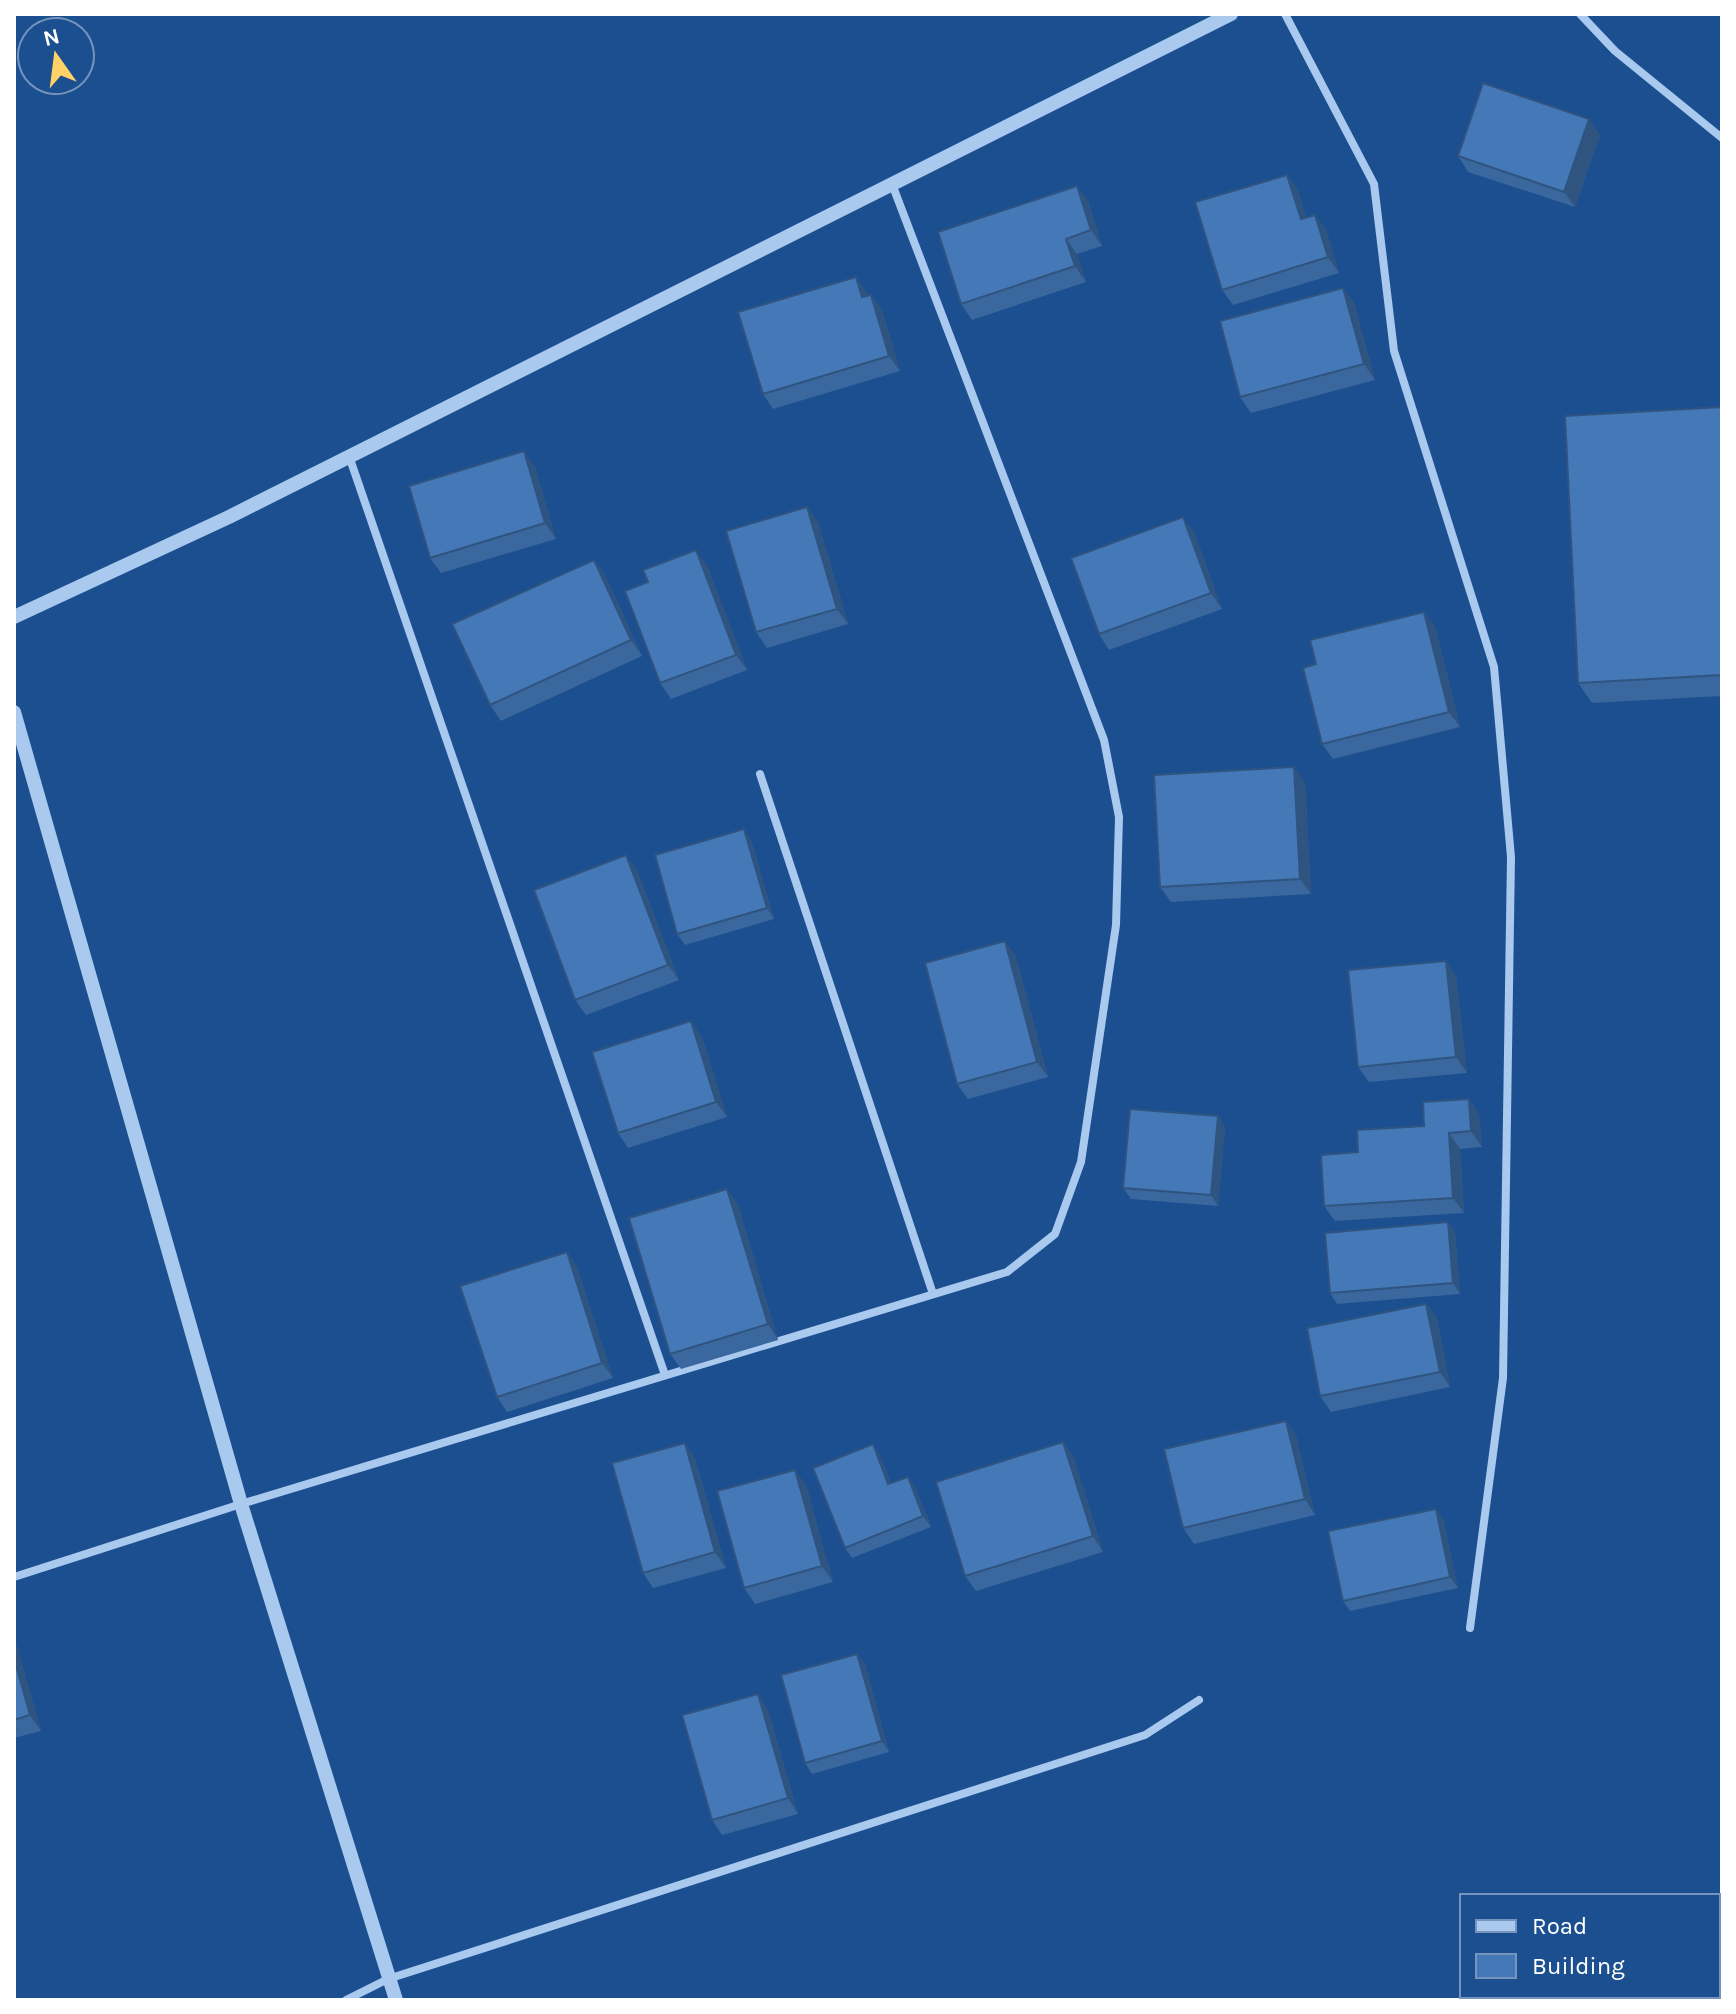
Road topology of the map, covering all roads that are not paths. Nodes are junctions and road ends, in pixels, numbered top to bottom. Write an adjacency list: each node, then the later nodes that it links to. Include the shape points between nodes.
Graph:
1 (1231, 14): 5 (street)
2 (1285, 14): 14 (street, via 1374,184 1394,351 1494,667 1511,857 1503,1378)
3 (1580, 14): 4 (street, via 1615,51)
4 (1722, 138)
5 (891, 183): 6 (street); 10 (street, via 1104,740 1119,817 1116,925 1081,1162 1055,1234 1007,1272)
6 (349, 456): 7 (street); 11 (street)
7 (14, 617)
8 (14, 712): 12 (street)
9 (760, 774): 10 (street)
10 (933, 1294): 11 (street)
11 (665, 1375): 12 (street)
12 (241, 1504): 13 (street); 16 (street)
13 (14, 1577)
14 (1470, 1628)
15 (1199, 1700): 16 (street, via 1145,1735)
16 (388, 1979): 17 (street); 18 (street)
17 (346, 2000)
18 (396, 2000)

